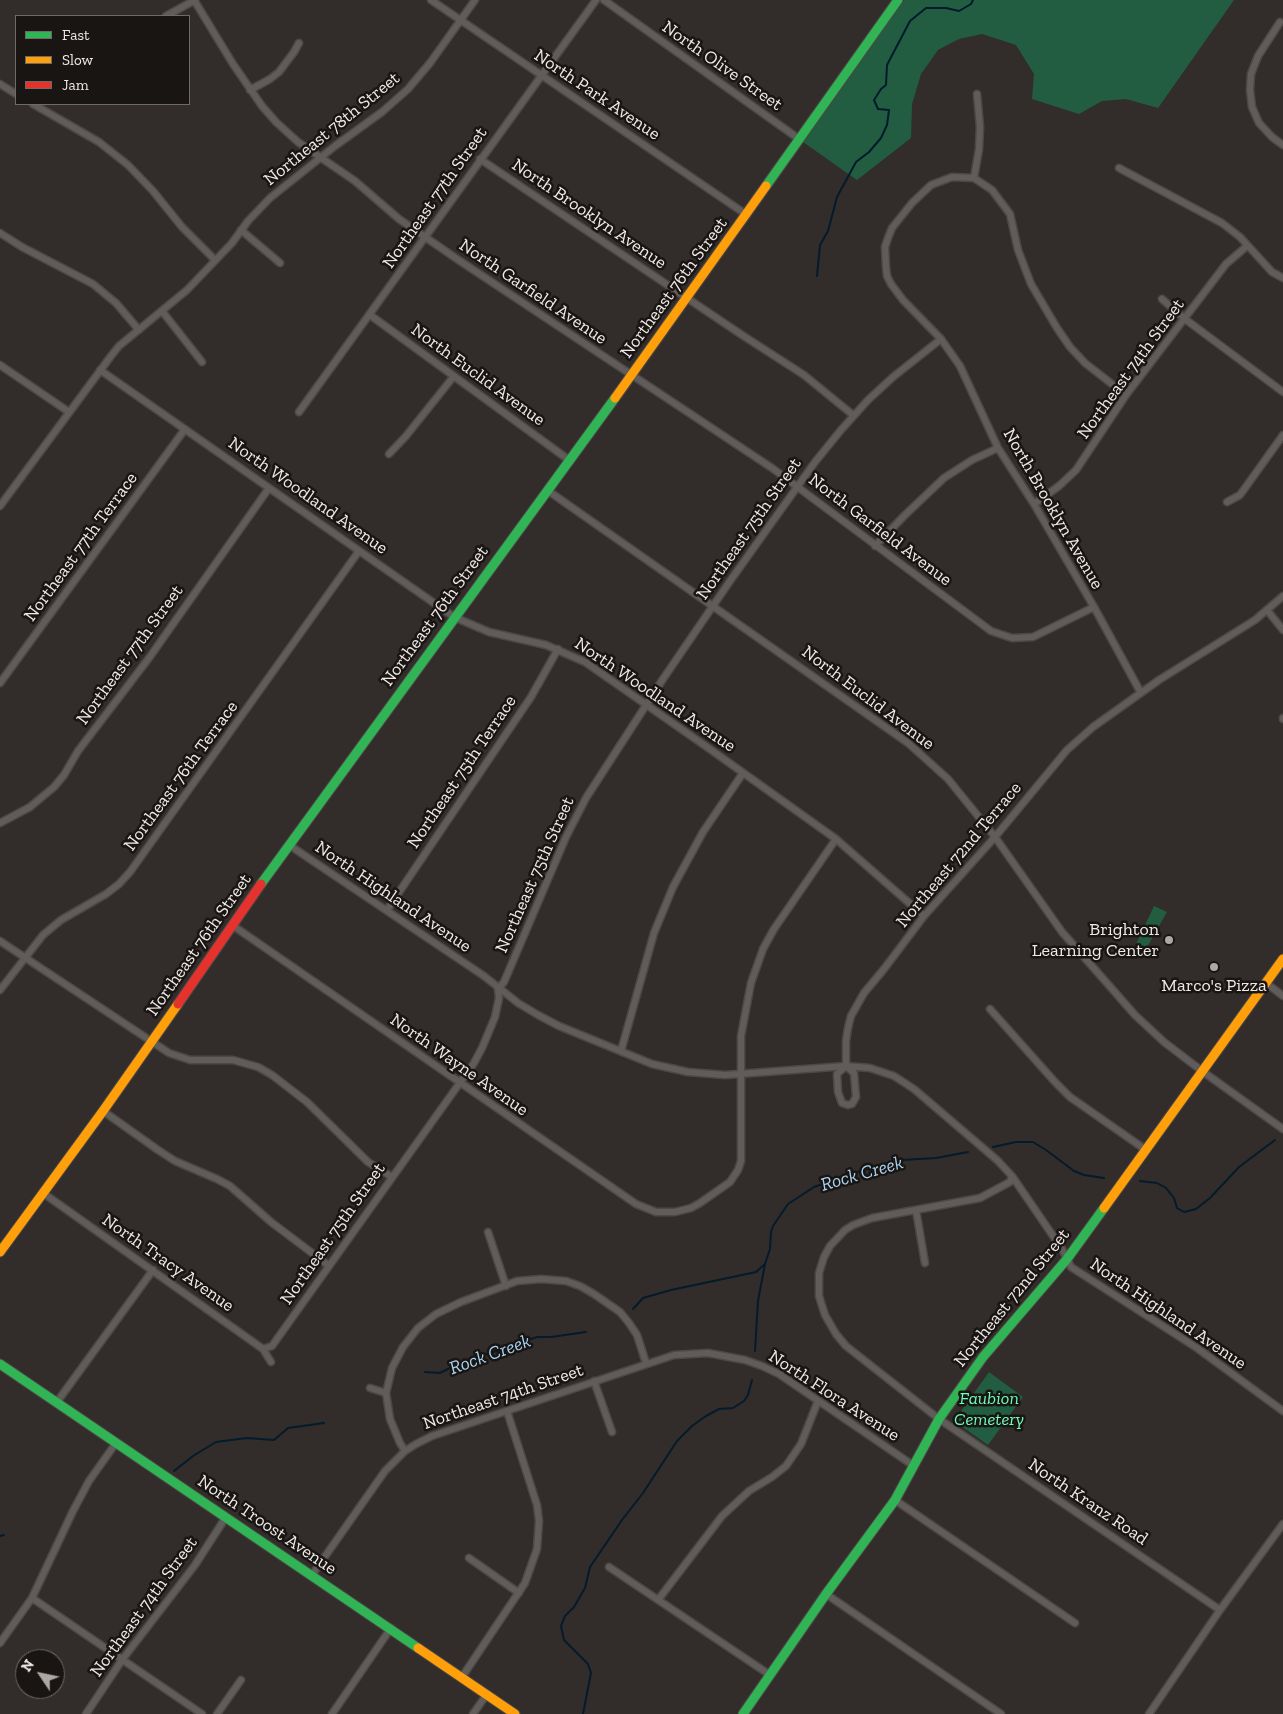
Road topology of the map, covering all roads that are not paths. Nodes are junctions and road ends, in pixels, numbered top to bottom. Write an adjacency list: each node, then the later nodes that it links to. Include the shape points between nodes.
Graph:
1 (195, 0): 7 (street); 13 (street, North Garfield Avenue)
2 (431, 0): 8 (street, North Park Avenue)
3 (474, 0): 8 (street, Northeast 78th Street)
4 (596, 0): 11 (street, Northeast 77th Street)
5 (604, 0): 17 (street, North Olive Street)
6 (898, 0): 17 (street, Northeast 76th Street)
7 (168, 15)
8 (460, 20): 11 (street, North Park Avenue); 19 (street, Northeast 78th Street, via 408,89)
9 (1280, 22): 18 (street, via 1258,56 1251,74 1250,90 1252,107 1259,123)
10 (299, 43): 13 (street, via 279,72)
11 (542, 76): 20 (street, Northeast 77th Street); 23 (street, North Park Avenue)
12 (0, 84): 14 (street)
13 (250, 90): 19 (street, North Garfield Avenue, via 281,128)
14 (15, 93)
15 (977, 94): 22 (street, via 980,128)
16 (36, 105): 28 (street, via 99,142 128,165)
17 (799, 139): 23 (street, Northeast 76th Street)
18 (1283, 145)
19 (320, 158): 24 (street, Northeast 78th Street, via 270,198); 26 (street, North Garfield Avenue, via 369,191)
20 (480, 159): 26 (street, Northeast 77th Street); 31 (street, North Brooklyn Avenue)
21 (1119, 168): 27 (street, via 1222,223)
22 (974, 178): 37 (street, North Brooklyn Avenue, via 944,179 931,185 912,203 888,238 885,255 887,276 896,292); 44 (street, via 992,190 1010,214 1018,250 1031,284 1070,347)
23 (746, 214): 31 (street, Northeast 76th Street)
24 (241, 230): 28 (street, Northeast 78th Street); 29 (street)
25 (0, 233): 36 (street, via 98,288)
26 (426, 238): 34 (street, Northeast 77th Street); 41 (street, North Garfield Avenue)
27 (1247, 246): 30 (street, via 1272,272); 35 (street, Northeast 74th Street, via 1226,264)
28 (215, 260): 33 (street, Northeast 78th Street)
29 (280, 263)
30 (1283, 278)
31 (686, 298): 41 (street, Northeast 76th Street); 47 (street, North Brooklyn Avenue, via 804,375)
32 (1162, 298): 35 (street)
33 (162, 311): 36 (street, Northeast 78th Street); 38 (street)
34 (370, 315): 42 (street, North Euclid Avenue); 46 (street, Northeast 77th Street)
35 (1185, 319): 43 (street); 44 (street, Northeast 74th Street)
36 (139, 330): 40 (street, Northeast 78th Street, via 119,346)
37 (941, 339): 47 (street, Northeast 75th Street, via 892,378); 50 (street, North Brooklyn Avenue, via 960,366)
38 (202, 362)
39 (0, 365): 45 (street)
40 (100, 370): 45 (street, Northeast 78th Street); 48 (street, North Woodland Avenue)
41 (632, 375): 52 (street, Northeast 76th Street); 53 (street, North Garfield Avenue)
42 (454, 376): 51 (street); 52 (street, North Euclid Avenue)
43 (1283, 392)
44 (1126, 395): 57 (street, Northeast 74th Street, via 1076,470)
45 (69, 412): 58 (street, Northeast 78th Street)
46 (299, 412)
47 (853, 415): 53 (street, Northeast 75th Street)
48 (185, 429): 54 (street, North Woodland Avenue); 68 (street, Northeast 77th Terrace)
49 (1283, 435): 56 (street, via 1240,495)
50 (998, 448): 57 (street, North Brooklyn Avenue); 59 (street, via 944,478)
51 (389, 454)
52 (569, 460): 55 (street, Northeast 76th Street)
53 (797, 487): 59 (street, North Garfield Avenue); 62 (street, Northeast 75th Street)
54 (269, 488): 60 (street, North Woodland Avenue); 72 (street, Northeast 77th Street, via 149,658 78,751 64,775 30,807)
55 (547, 490): 62 (street, North Euclid Avenue); 65 (street, Northeast 76th Street)
56 (1227, 502)
57 (1034, 504): 63 (street, North Brooklyn Avenue)
58 (0, 506)
59 (875, 546): 63 (street, North Garfield Avenue, via 991,631 1001,635 1033,637)
60 (359, 551): 65 (street, North Woodland Avenue); 80 (street, Northeast 76th Terrace, via 130,872 106,894 52,927)
61 (1283, 596): 64 (street, Northeast 72nd Terrace)
62 (713, 605): 70 (street, Northeast 75th Street); 73 (street, North Euclid Avenue, via 908,743 948,779)
63 (1094, 607): 69 (street, North Brooklyn Avenue)
64 (1267, 610): 66 (street); 69 (street, Northeast 72nd Terrace)
65 (454, 617): 67 (street, North Woodland Avenue, via 489,632); 75 (street, Northeast 76th Street)
66 (1283, 630)
67 (558, 649): 70 (street, North Woodland Avenue, via 585,662); 76 (street, Northeast 75th Terrace, via 531,697)
68 (0, 683)
69 (1141, 693): 73 (street, Northeast 72nd Terrace, via 1066,750)
70 (646, 705): 71 (street, North Woodland Avenue); 83 (street, Northeast 75th Street, via 578,814 504,982)
71 (743, 773): 74 (street, North Woodland Avenue); 88 (street, via 703,832 669,895 654,933)
72 (0, 822)
73 (995, 837): 77 (street, Northeast 72nd Terrace); 90 (street, North Euclid Avenue, via 1062,932 1102,978 1135,1015)
74 (836, 839): 77 (street, North Woodland Avenue); 91 (street, via 786,910 756,966 743,1019)
75 (289, 845): 76 (street, North Highland Avenue); 78 (street, Northeast 76th Street)
76 (387, 910): 83 (street, North Highland Avenue)
77 (924, 916): 89 (street, Northeast 72nd Terrace, via 857,1004 848,1028)
78 (232, 925): 87 (street, Northeast 76th Street); 92 (street, North Wayne Avenue)
79 (0, 941): 80 (street)
80 (24, 958): 84 (street, Northeast 76th Terrace); 87 (street)
81 (1283, 959): 82 (street, Northeast 72nd Street)
82 (1266, 983): 85 (street); 90 (street, Northeast 72nd Street)
83 (498, 988): 88 (street, North Highland Avenue, via 538,1015); 92 (street, Northeast 75th Street, via 500,998 495,1017)
84 (0, 990)
85 (1283, 996)
86 (990, 1009): 95 (street, via 1070,1097)
87 (151, 1042): 93 (street, Northeast 76th Street); 97 (street, via 169,1054 190,1060 233,1060 258,1067 307,1102 359,1154)
88 (621, 1051): 91 (street, North Highland Avenue, via 652,1064 679,1070)
89 (846, 1066): 89 (street, via 837,1074 838,1092 842,1103 848,1105 856,1097 854,1073); 91 (street, North Highland Avenue); 96 (street, North Highland Avenue, via 880,1070 906,1083)
90 (1202, 1071): 94 (street); 95 (street, Northeast 72nd Street)
91 (742, 1075): 92 (street, North Wayne Avenue, via 741,1161 738,1170 726,1185 700,1203 675,1212 656,1212 636,1204)
92 (461, 1084): 97 (street, Northeast 75th Street)
93 (103, 1111): 98 (street, Northeast 76th Street); 104 (street, via 175,1161 230,1186)
94 (1283, 1129)
95 (1146, 1150): 102 (street, Northeast 72nd Street)
96 (1012, 1176): 99 (street, North Kranz Road, via 1010,1182 980,1198); 102 (street, North Highland Avenue)
97 (392, 1177): 104 (street, Northeast 75th Street)
98 (43, 1193): 101 (street, Northeast 76th Street); 105 (street, North Tracy Avenue)
99 (916, 1210): 103 (street); 118 (street, North Kranz Road, via 862,1221 845,1230 830,1246 822,1262 819,1296 830,1325 846,1346)
100 (488, 1232): 106 (street)
101 (0, 1252)
102 (1067, 1259): 117 (street, North Highland Avenue, via 1071,1267 1092,1282 1197,1348); 118 (street, Northeast 72nd Street, via 983,1356)
103 (925, 1264)
104 (328, 1265): 107 (street, Northeast 75th Street, via 272,1346)
105 (153, 1270): 107 (street, North Tracy Avenue); 115 (street)
106 (506, 1286): 109 (street, via 541,1279 580,1286 608,1303 629,1323 637,1335); 113 (street, via 445,1309 422,1324 397,1358)
107 (263, 1349): 108 (street, North Tracy Avenue)
108 (271, 1362)
109 (646, 1363): 111 (street, Northeast 74th Street); 114 (street, North Flora Avenue, via 685,1353 736,1358 770,1370)
110 (0, 1364): 115 (street, North Troost Avenue)
111 (594, 1381): 116 (street, Northeast 74th Street); 119 (street)
112 (370, 1388): 113 (street)
113 (386, 1393): 121 (street, via 390,1419)
114 (818, 1401): 122 (street, North Flora Avenue); 132 (street, via 801,1444 786,1466 749,1491 722,1516)
115 (57, 1402): 120 (street, North Troost Avenue)
116 (507, 1411): 121 (street, Northeast 74th Street, via 432,1436); 129 (street, via 539,1520 534,1561)
117 (1283, 1411)
118 (939, 1419): 122 (street, Northeast 72nd Street); 133 (street, North Kranz Road)
119 (612, 1432)
120 (116, 1442): 124 (street, North Troost Avenue); 131 (street, via 85,1489)
121 (405, 1452): 128 (street, Northeast 74th Street, via 385,1471)
122 (914, 1466): 123 (street, Northeast 72nd Street)
123 (895, 1500): 130 (street, Northeast 72nd Street); 134 (street)
124 (226, 1517): 128 (street, North Troost Avenue); 137 (street, Northeast 74th Street, via 195,1565)
125 (1283, 1524): 133 (street)
126 (468, 1558): 129 (street)
127 (609, 1567): 132 (street)
128 (312, 1575): 135 (street, North Troost Avenue)
129 (520, 1592): 139 (street)
130 (826, 1594): 138 (street, Northeast 72nd Street); 149 (street)
131 (32, 1598): 136 (street); 137 (street)
132 (658, 1600): 138 (street)
133 (1220, 1610): 150 (street)
134 (1075, 1623)
135 (391, 1628): 139 (street, North Troost Avenue); 145 (street)
136 (0, 1643)
137 (122, 1660): 142 (street, Northeast 74th Street); 143 (street)
138 (770, 1675): 148 (street, Northeast 72nd Street)
139 (462, 1677): 141 (street, North Troost Avenue)
140 (241, 1680): 144 (street)
141 (487, 1694): 146 (street); 147 (street, North Troost Avenue)
142 (86, 1714)
143 (202, 1714)
144 (218, 1714)
145 (332, 1714)
146 (473, 1714)
147 (515, 1714)
148 (743, 1714)
149 (1001, 1714)
150 (1149, 1714)

